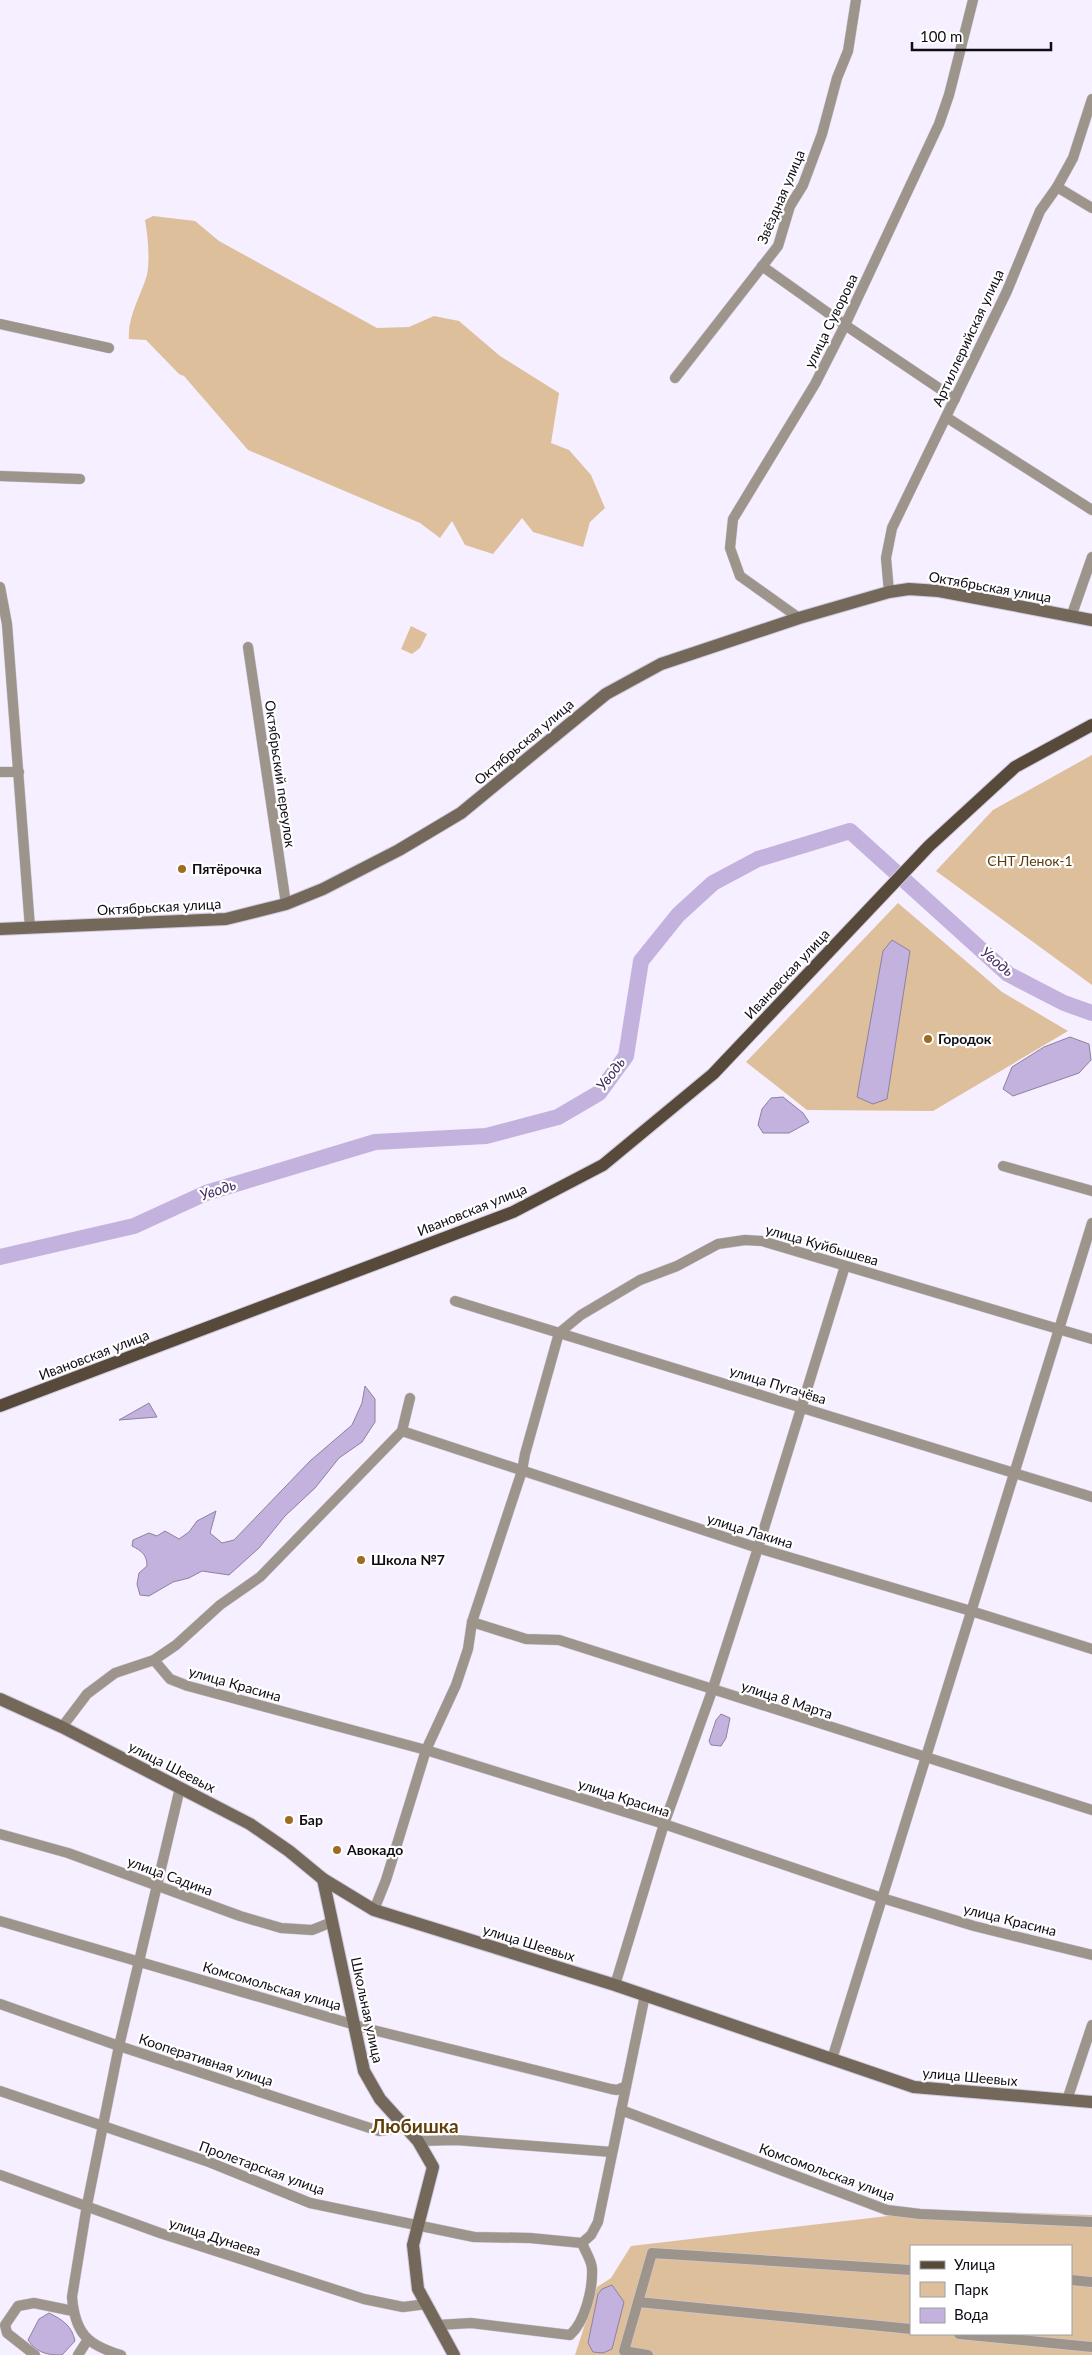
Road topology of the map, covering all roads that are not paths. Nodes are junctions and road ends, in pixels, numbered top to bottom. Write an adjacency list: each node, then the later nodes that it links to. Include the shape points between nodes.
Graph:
1 (856, 0): 6 (street, Звёздная улица, via 848,51 822,134 803,185 790,206 778,246)
2 (973, 0): 8 (street, улица Суворова, via 939,124)
3 (1092, 100): 4 (street, Артиллерийская улица, via 1073,158)
4 (1057, 187): 5 (street); 11 (street, Артиллерийская улица, via 1040,211 1007,291)
5 (1092, 208)
6 (762, 266): 8 (street); 10 (street, Звёздная улица)
7 (0, 324): 9 (street)
8 (845, 325): 11 (street); 20 (street, улица Суворова, via 815,384 733,519 730,548 740,576)
9 (109, 348)
10 (675, 378)
11 (955, 399): 12 (street, Артиллерийская улица)
12 (946, 416): 15 (street); 18 (street, Артиллерийская улица, via 892,528 886,558)
13 (0, 476): 14 (street)
14 (80, 479)
15 (1092, 510)
16 (1092, 557): 19 (street)
17 (0, 587): 22 (street)
18 (889, 592): 19 (street, Октябрьская улица, via 909,589 939,591); 20 (street, Октябрьская улица)
19 (1071, 617): 21 (street, Октябрьская улица)
20 (799, 618): 27 (street, Октябрьская улица, via 661,664 606,694 461,813 399,850)
21 (1092, 620)
22 (4, 624): 26 (street)
23 (248, 647): 27 (street, Октябрьский переулок)
24 (1092, 725): 39 (main road, Ивановская улица, via 1015,768 929,846 713,1074 603,1165 514,1212)
25 (0, 772): 26 (street)
26 (19, 772): 28 (street)
27 (286, 904): 28 (street, Октябрьская улица, via 226,919)
28 (30, 928): 29 (street, Октябрьская улица)
29 (0, 929)
30 (1003, 1166): 31 (street)
31 (1092, 1191)
32 (1092, 1223): 35 (street)
33 (845, 1266): 35 (street, улица Куйбышева); 36 (street, улица Куйбышева, via 762,1241 718,1244 677,1266 640,1280 581,1315); 40 (street)
34 (455, 1301): 36 (street, улица Пугачёва)
35 (1059, 1329): 37 (street, улица Куйбышева); 43 (street)
36 (560, 1332): 40 (street, улица Пугачёва); 42 (street)
37 (1092, 1339)
38 (410, 1398): 41 (street)
39 (0, 1406)
40 (801, 1406): 43 (street, улица Пугачёва); 45 (street)
41 (402, 1431): 42 (street, улица Лакина); 49 (street, via 260,1577 220,1605 176,1646)
42 (522, 1472): 45 (street, улица Лакина); 47 (street)
43 (1014, 1473): 44 (street, улица Пугачёва); 46 (street)
44 (1092, 1497)
45 (758, 1548): 46 (street, улица Лакина); 50 (street)
46 (971, 1611): 48 (street, улица Лакина); 54 (street)
47 (472, 1622): 50 (street, улица 8 Марта, via 526,1639 559,1640); 53 (street, via 468,1649 456,1684)
48 (1092, 1649)
49 (154, 1660): 52 (street, via 115,1673 87,1694); 53 (street, улица Красина, via 170,1679 188,1686)
50 (712, 1691): 54 (street, улица 8 Марта); 57 (street)
51 (0, 1699): 52 (street, улица Шеевых)
52 (62, 1727): 55 (street, улица Шеевых)
53 (426, 1750): 57 (street, улица Красина); 62 (street)
54 (925, 1758): 56 (street, улица 8 Марта); 61 (street)
55 (180, 1788): 59 (street, улица Шеевых, via 269,1836); 60 (street)
56 (1092, 1810)
57 (664, 1824): 61 (street, улица Красина); 67 (street)
58 (0, 1834): 60 (street, улица Садина, via 68,1853)
59 (323, 1879): 62 (street, улица Шеевых); 64 (street, Школьная улица)
60 (157, 1886): 64 (street, улица Садина, via 281,1928 312,1930); 66 (street)
61 (882, 1898): 65 (street, улица Красина, via 974,1926); 73 (street)
62 (374, 1910): 67 (street, улица Шеевых)
63 (0, 1921): 66 (street, Комсомольская улица)
64 (332, 1922): 70 (street, Школьная улица)
65 (1092, 1955)
66 (138, 1962): 70 (street, Комсомольская улица); 72 (street)
67 (615, 1985): 68 (street, улица Шеевых)
68 (644, 1995): 73 (street, улица Шеевых); 74 (street)
69 (0, 2004): 72 (street, Кооперативная улица)
70 (354, 2023): 74 (street, Комсомольская улица, via 611,2089); 80 (street, Школьная улица, via 364,2071 380,2099)
71 (1092, 2025): 76 (street)
72 (119, 2046): 79 (street); 80 (street, Кооперативная улица, via 379,2131)
73 (832, 2059): 76 (street, улица Шеевых, via 914,2087)
74 (626, 2086): 78 (street)
75 (0, 2091): 79 (street, Пролетарская улица)
76 (1067, 2100): 77 (street, улица Шеевых)
77 (1092, 2102)
78 (621, 2110): 82 (street); 85 (street, Комсомольская улица, via 887,2210)
79 (104, 2127): 84 (street); 86 (street, Пролетарская улица, via 208,2162 310,2203)
80 (405, 2127): 81 (street, Школьная улица)
81 (418, 2141): 82 (street, via 456,2140); 86 (street, Школьная улица, via 433,2167)
82 (612, 2152): 87 (street, via 598,2222)
83 (0, 2174): 84 (street, улица Дунаева)
84 (87, 2205): 92 (street, улица Дунаева, via 160,2234 364,2299 403,2307); 93 (street, via 72,2297)
85 (1092, 2222)
86 (418, 2224): 87 (street, Пролетарская улица, via 474,2237); 92 (street, Школьная улица, via 413,2245 418,2289)
87 (582, 2243): 94 (street, via 592,2267 590,2292 577,2329 570,2335 471,2323)
88 (910, 2270): 91 (street, via 652,2253)
89 (1072, 2280): 90 (street)
90 (1092, 2282)
91 (638, 2302): 95 (street); 104 (street, via 624,2351)
92 (427, 2304): 94 (street, Школьная улица)
93 (73, 2311): 97 (street, via 80,2333); 100 (street, via 34,2303 18,2306 5,2326 7,2333)
94 (438, 2325): 103 (street, Школьная улица)
95 (910, 2329)
96 (969, 2335): 98 (street)
97 (87, 2341): 99 (street); 101 (street)
98 (1092, 2347)
99 (102, 2353): 102 (street)
100 (35, 2355)
101 (78, 2355)
102 (121, 2355)
103 (454, 2355)
104 (648, 2355)

